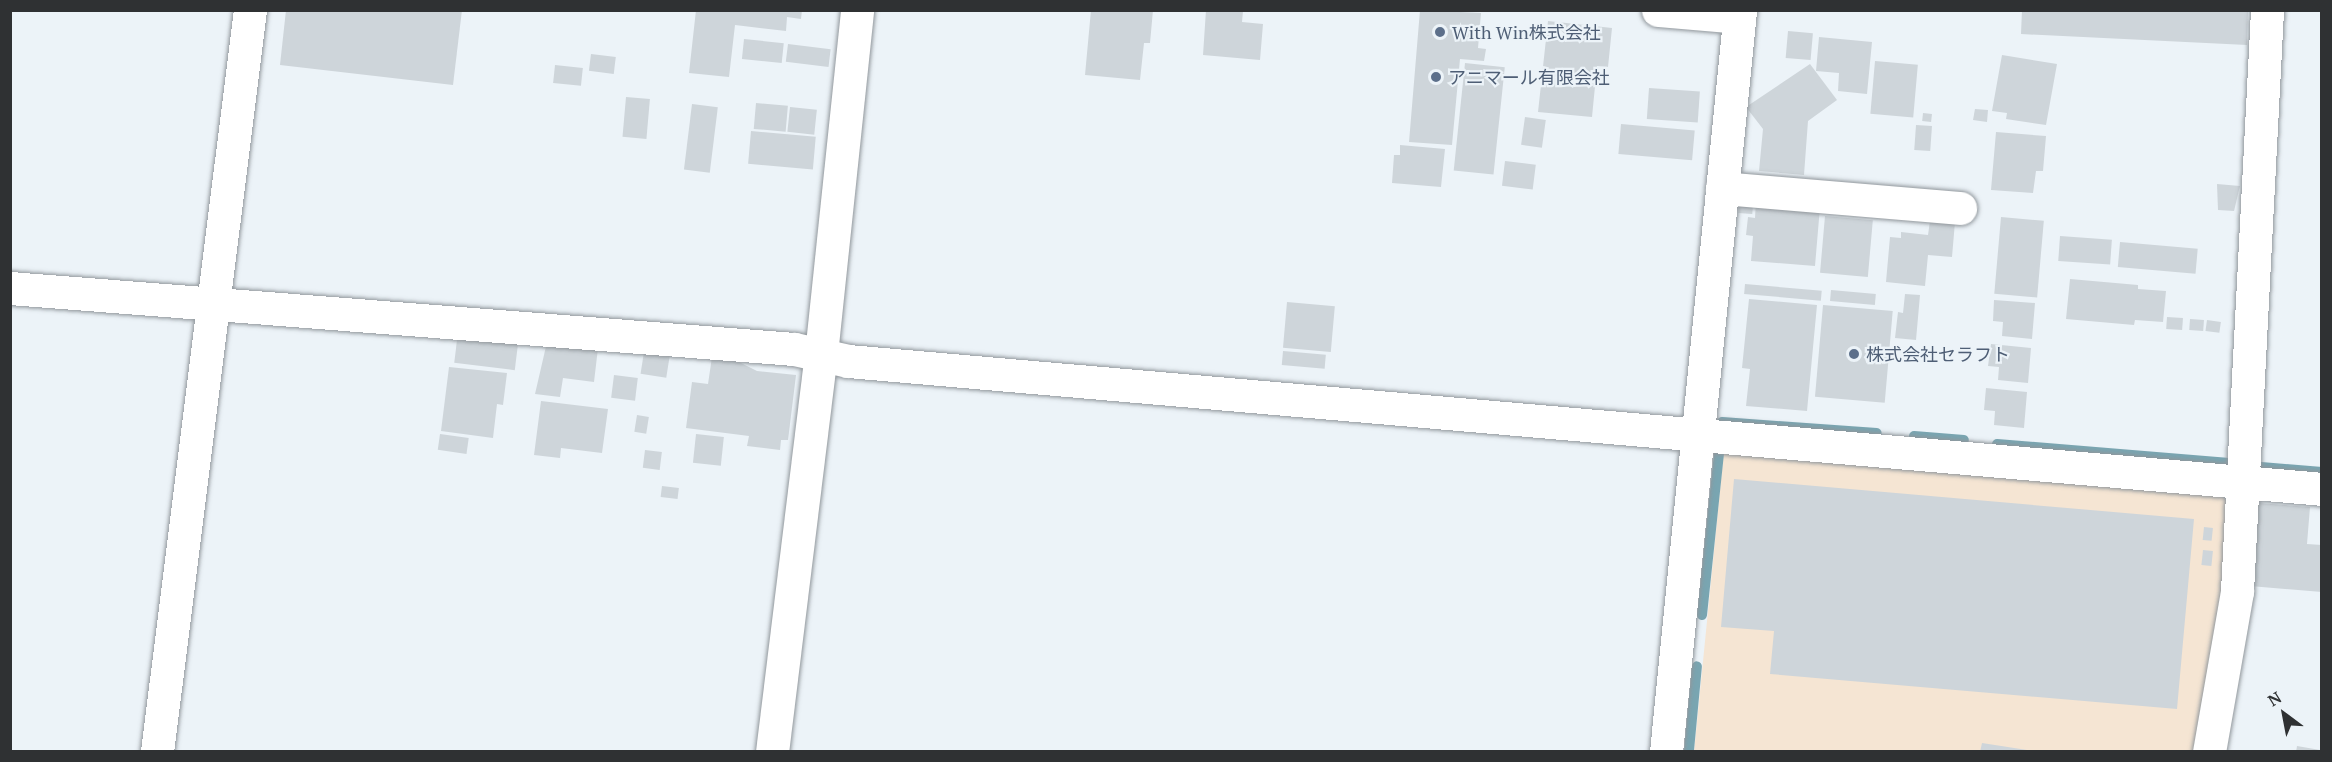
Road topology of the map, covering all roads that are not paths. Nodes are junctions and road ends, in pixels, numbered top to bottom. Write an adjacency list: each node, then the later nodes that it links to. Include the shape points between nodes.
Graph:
1 (250, 10): 9 (street)
2 (857, 10): 10 (street)
3 (1658, 10): 5 (street)
4 (2267, 10): 12 (street)
5 (1740, 14): 6 (street)
6 (1722, 188): 7 (street); 11 (street)
7 (1960, 208)
8 (10, 288): 9 (street)
9 (214, 303): 10 (street); 14 (street)
10 (821, 354): 11 (street, via 848,361); 15 (street)
11 (1698, 435): 12 (street); 16 (street)
12 (2243, 483): 13 (street); 17 (street, via 2237,591)
13 (2322, 489)
14 (158, 752)
15 (772, 752)
16 (1666, 752)
17 (2209, 752)

